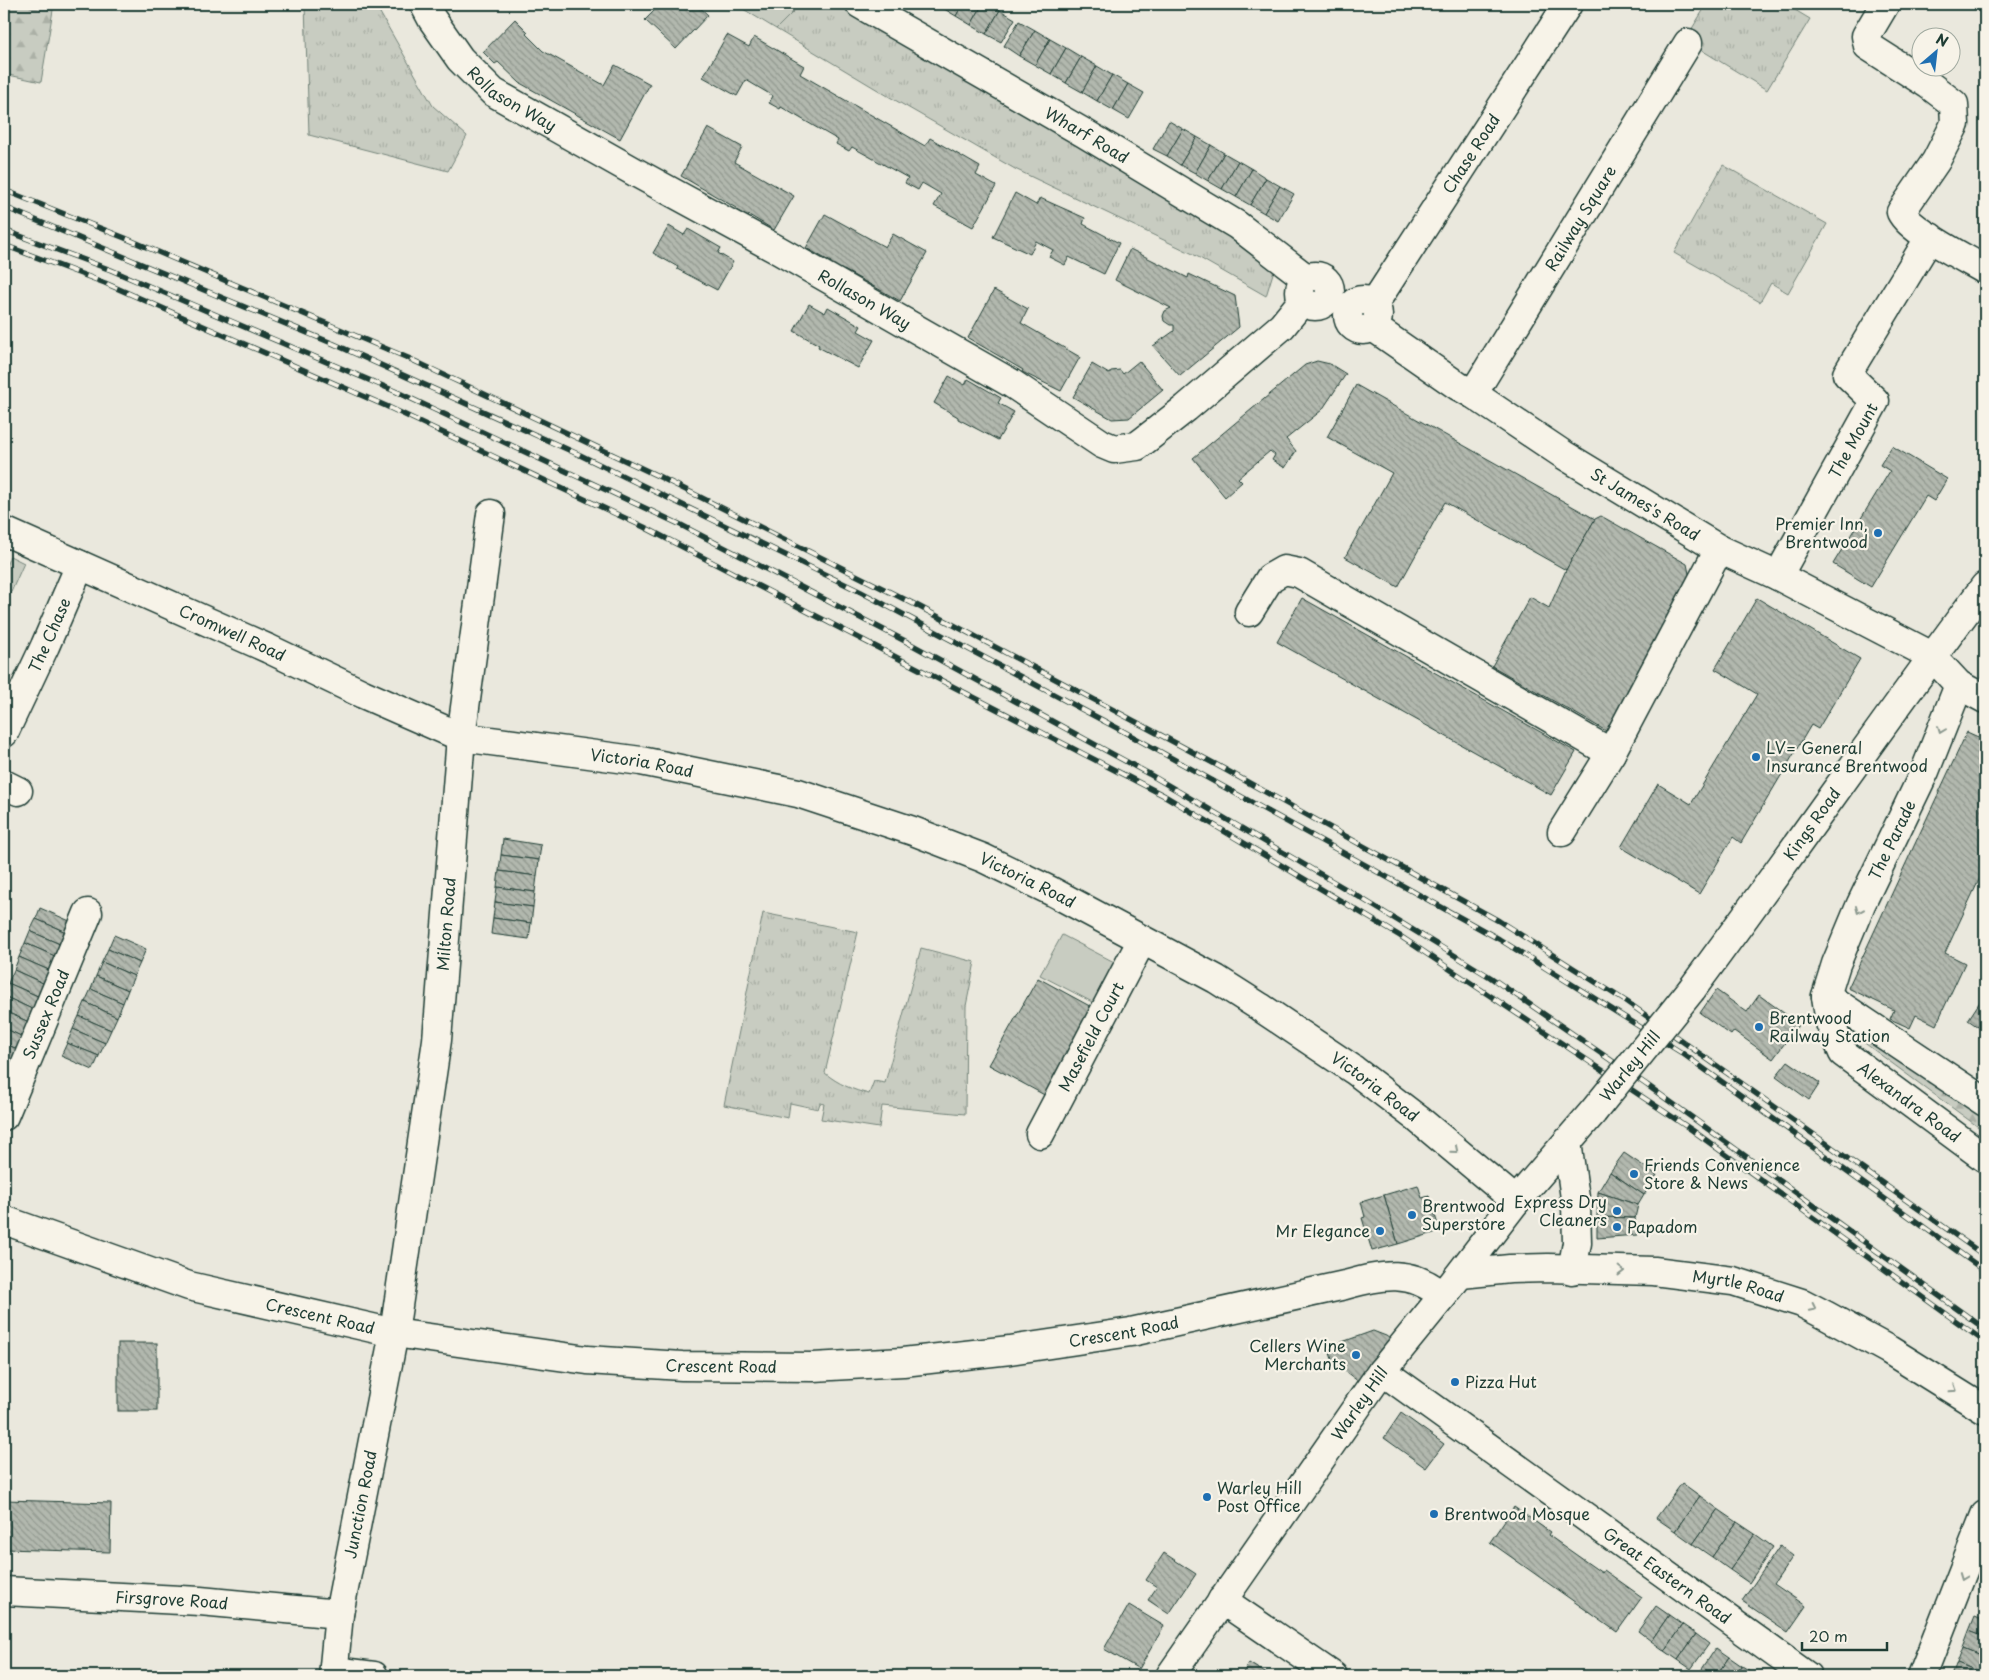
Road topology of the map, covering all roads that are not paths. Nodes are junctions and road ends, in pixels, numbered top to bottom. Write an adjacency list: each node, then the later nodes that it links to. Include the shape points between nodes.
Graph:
1 (424, 4): 8 (street, Rollason Way, via 460,59 493,92 1011,383 1114,450 1137,446 1186,408 1294,312)
2 (860, 4): 8 (street, Wharf Road, via 1237,224)
3 (1568, 4): 8 (street, Chase Road)
4 (1885, 4): 6 (street, via 1866,36 1868,46 1929,84 1954,104 1955,124 1936,160 1901,212 1905,220)
5 (1688, 43): 9 (street, Railway Square)
6 (1930, 237): 7 (street); 14 (street, The Mount, via 1847,374 1875,401)
7 (1985, 270)
8 (1339, 303): 9 (street, St James's Road)
9 (1473, 394): 12 (street, St James's Road, via 1564,455)
10 (491, 514): 21 (street, Milton Road)
11 (4, 531): 13 (street, Cromwell Road)
12 (1719, 549): 14 (street, St James's Road); 22 (street)
13 (80, 565): 20 (street, The Chase); 21 (street, Cromwell Road)
14 (1778, 576): 17 (street, St James's Road)
15 (1985, 586): 17 (street, Kings Road)
16 (1249, 612): 22 (street, via 1270,578 1284,570 1299,573)
17 (1932, 656): 18 (street, St James's Road); 26 (street, Kings Road)
18 (1959, 685): 19 (street, St James's Road); 27 (street, The Parade, one-way to 27, via 1925,771 1861,904)
19 (1985, 700)
20 (4, 733)
21 (461, 737): 25 (street, Victoria Road, via 641,761 798,793 982,858); 38 (street, Milton Road, via 436,1040)
22 (1611, 753): 23 (street)
23 (1562, 832)
24 (88, 913): 29 (street, Sussex Road)
25 (1142, 940): 30 (street, Masefield Court); 33 (street, Victoria Road, one-way to 33, via 1216,979 1354,1070)
26 (1692, 990): 31 (street, Warley Hill, bridge)
27 (1826, 996): 28 (street); 32 (street, Alexandra Road, via 1830,1023 1843,1052)
28 (1985, 1102)
29 (4, 1116)
30 (1040, 1134)
31 (1567, 1142): 33 (street, Warley Hill); 35 (street, via 1576,1205 1577,1243)
32 (1985, 1158)
33 (1516, 1201): 36 (street, Warley Hill)
34 (4, 1220): 38 (street, Crescent Road, via 189,1286)
35 (1572, 1270): 36 (street, Myrtle Road, via 1510,1269); 40 (street, Myrtle Road, one-way to 40, via 1654,1271 1733,1280 1773,1292 1819,1311)
36 (1461, 1274): 37 (street, Warley Hill)
37 (1443, 1296): 38 (street, Crescent Road, via 1431,1286 1403,1276 1376,1277 1131,1332 903,1362 813,1367 682,1366 587,1360); 39 (street, Warley Hill)
38 (394, 1333): 44 (street, Junction Road)
39 (1382, 1371): 43 (street, Warley Hill); 49 (street, Great Eastern Road)
40 (1985, 1410)
41 (1985, 1515): 50 (street, one-way to 50)
42 (4, 1591): 44 (street, Firsgrove Road, via 200,1601)
43 (1222, 1600): 47 (street, Warley Hill); 48 (street)
44 (340, 1614): 45 (street, Junction Road)
45 (333, 1674): 46 (street)
46 (374, 1676)
47 (1170, 1676)
48 (1332, 1676)
49 (1807, 1676)
50 (1922, 1676)

